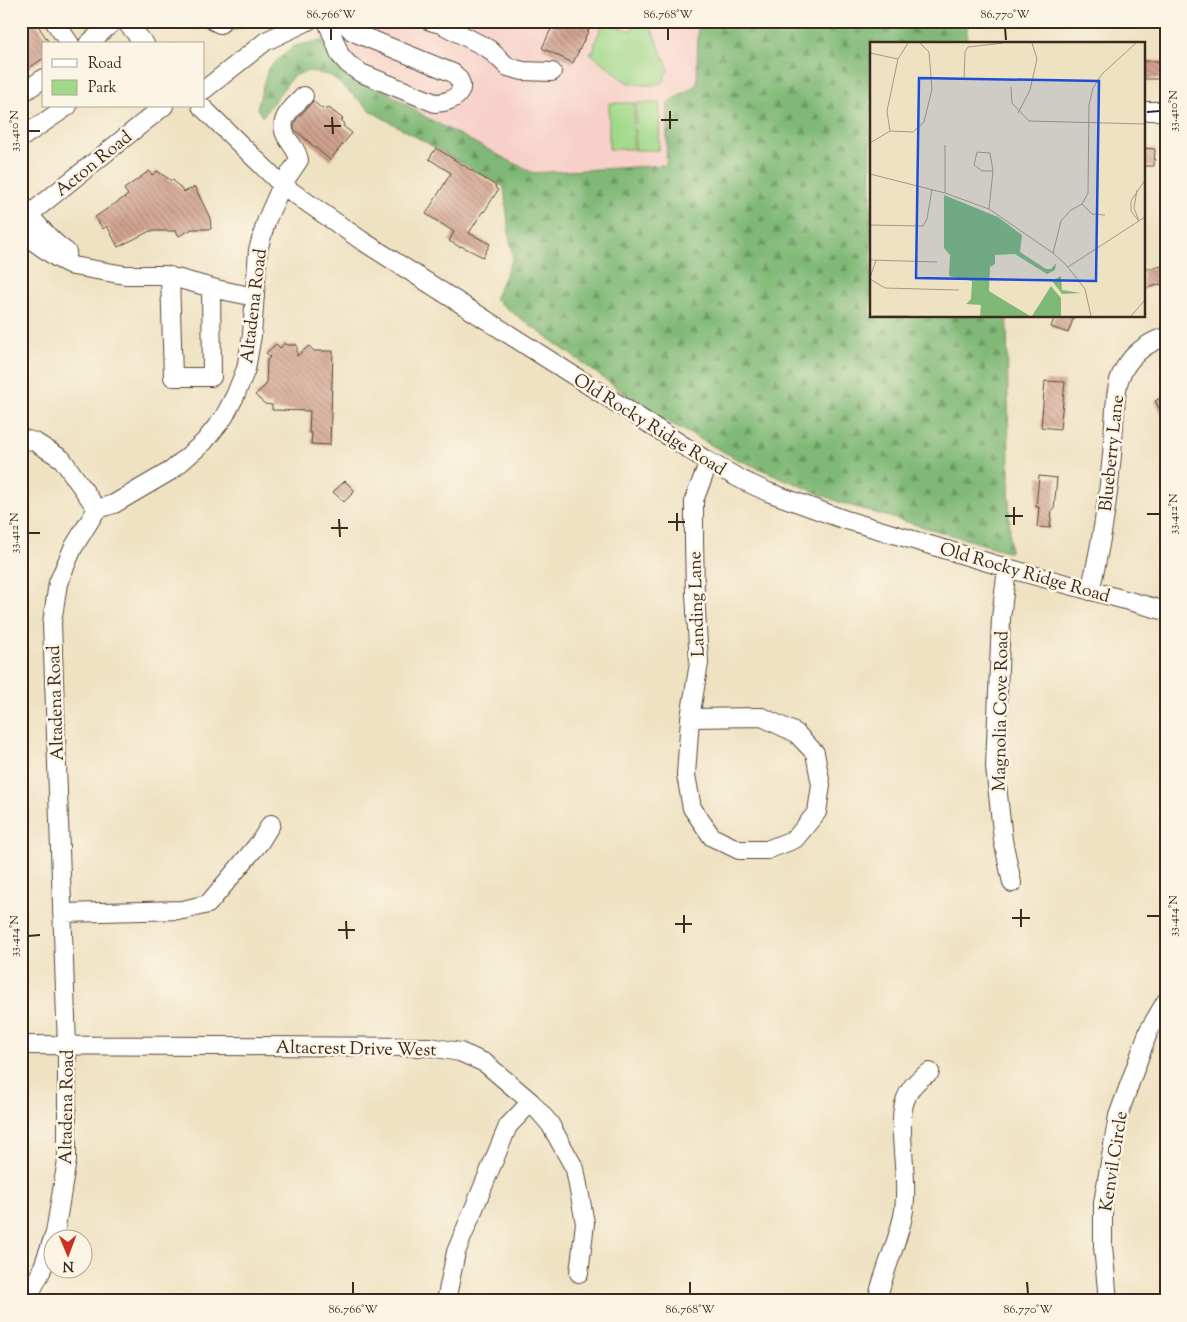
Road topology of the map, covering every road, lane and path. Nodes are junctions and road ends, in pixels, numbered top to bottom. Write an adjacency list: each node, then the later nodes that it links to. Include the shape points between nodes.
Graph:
1 (54, 21): 8 (street)
2 (114, 21): 9 (street)
3 (125, 21): 10 (street)
4 (308, 21): 13 (street, via 266,41)
5 (327, 21): 6 (street, via 340,55 361,72 435,103 457,97 461,82 453,73 358,34)
6 (343, 21)
7 (430, 21): 11 (street, via 489,49 508,67)
8 (69, 42)
9 (90, 42)
10 (143, 42)
11 (552, 72)
12 (42, 79): 14 (street)
13 (205, 89)
14 (21, 94)
15 (304, 96): 22 (street, Altadena Road, via 283,121 286,136 297,150 299,160)
16 (65, 108): 21 (street)
17 (162, 108): 23 (street, Acton Road)
18 (204, 108): 22 (street, Old Rocky Ridge Road)
19 (1144, 111): 20 (street)
20 (1166, 112)
21 (21, 138)
22 (282, 185): 26 (street, Altadena Road, via 258,250); 29 (street, Old Rocky Ridge Road, via 373,248)
23 (24, 220): 24 (street, via 86,269 125,275)
24 (170, 276): 25 (street); 25 (street, via 173,377 212,377)
25 (211, 288): 26 (street)
26 (254, 297): 30 (street, Altadena Road, via 246,369 224,417 204,442 172,470 114,504)
27 (1166, 337): 32 (street, Blueberry Lane, via 1141,349 1120,376 1106,512)
28 (21, 438): 30 (street, via 35,442 62,459)
29 (709, 462): 31 (street, Old Rocky Ridge Road, via 792,502); 34 (street, Landing Lane, via 694,500 699,663)
30 (97, 509): 37 (street, Altadena Road, via 73,548 58,583 52,623)
31 (1007, 568): 32 (street, Old Rocky Ridge Road); 36 (street, Magnolia Cove Road, via 1001,618 995,767 1003,840)
32 (1090, 590): 33 (street, Old Rocky Ridge Road)
33 (1166, 611)
34 (690, 718): 34 (street, Landing Lane, via 762,717 796,733 815,753 821,785 817,812 795,839 768,850 739,850 712,837 692,808 686,775)
35 (271, 824): 37 (street, via 208,904 183,910)
36 (1012, 883)
37 (62, 913): 40 (street, Altadena Road)
38 (1166, 1001): 47 (street, Kenvil Circle, via 1149,1030 1118,1116 1103,1202)
39 (21, 1045): 40 (street, Altacrest Drive West)
40 (67, 1046): 42 (street, Altacrest Drive West, via 430,1047 460,1052 485,1063); 44 (street, Altadena Road, via 67,1160 55,1233)
41 (930, 1072): 46 (street, via 917,1080 904,1103 903,1214)
42 (531, 1102): 43 (street, Altacrest Drive West, via 550,1124 575,1169 585,1223); 45 (street, via 508,1126 456,1252)
43 (578, 1273)
44 (26, 1301)
45 (446, 1301)
46 (877, 1301)
47 (1108, 1301)

